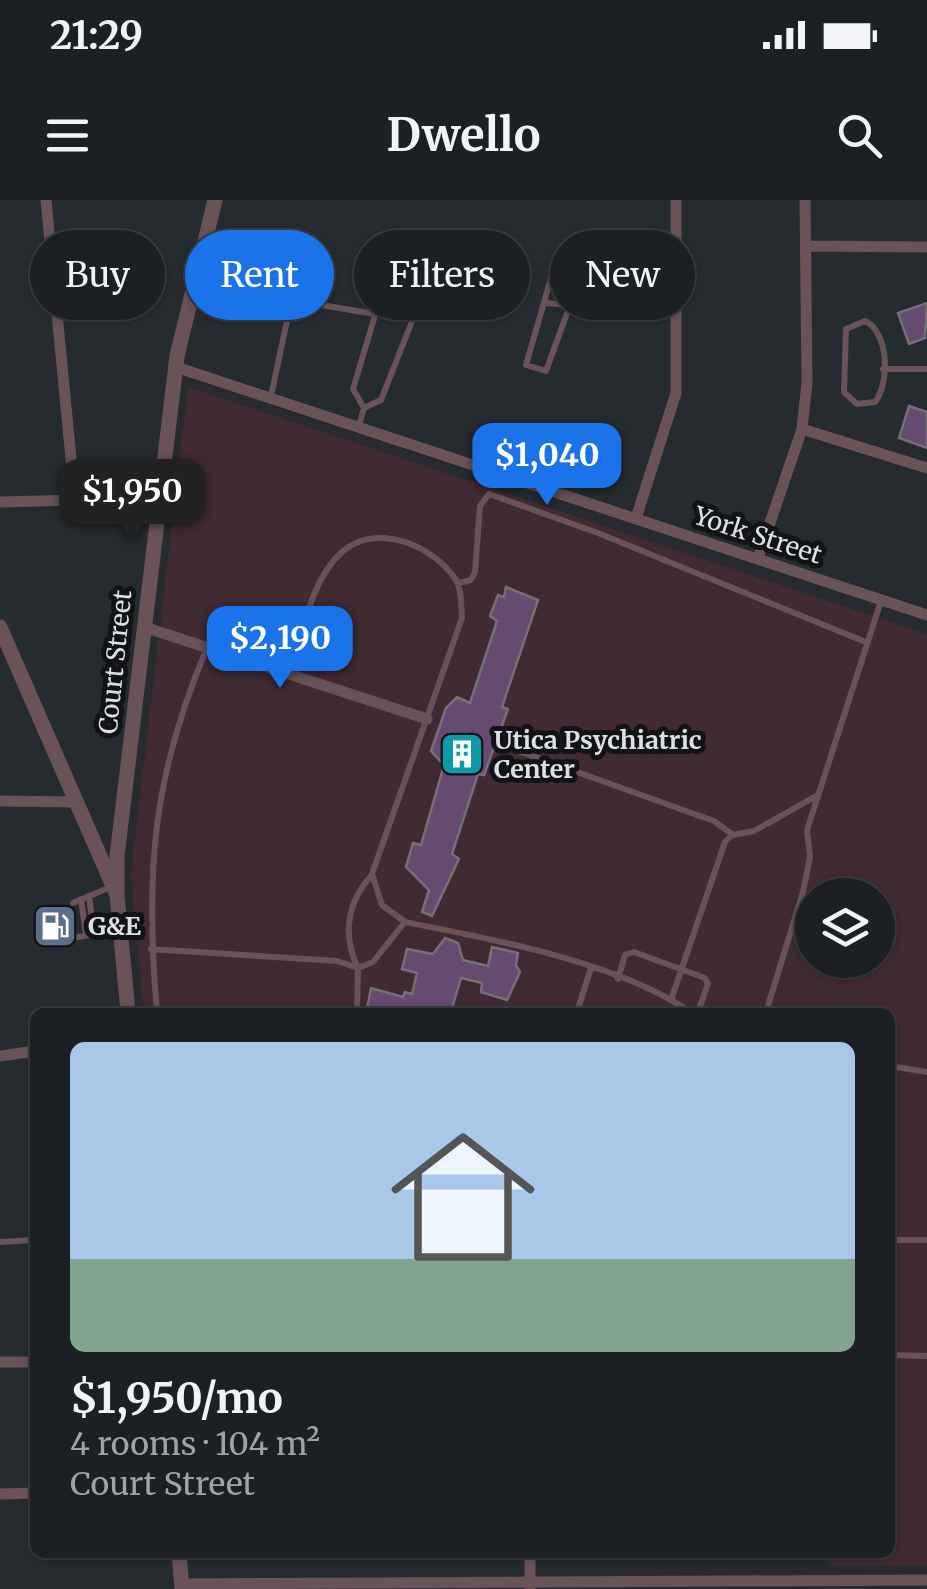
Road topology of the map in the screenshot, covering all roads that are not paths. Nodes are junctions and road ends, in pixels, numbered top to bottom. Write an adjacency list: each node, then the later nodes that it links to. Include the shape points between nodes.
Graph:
1 (46, 200): 27 (street)
2 (215, 200): 5 (street, Court Street)
3 (676, 200): 6 (street)
4 (806, 200): 7 (street)
5 (208, 230)
6 (674, 230)
7 (806, 246): 8 (street); 24 (street)
8 (927, 247)
9 (550, 285): 10 (lane)
10 (546, 303): 11 (lane); 16 (lane, via 526,365 546,370)
11 (550, 303)
12 (187, 320): 18 (street, Court Street)
13 (288, 320): 21 (lane)
14 (373, 320): 22 (lane, via 352,389)
15 (414, 320): 22 (lane, via 382,400)
16 (564, 320)
17 (671, 320): 29 (street, via 676,393)
18 (176, 366): 21 (street, York Street); 26 (street, Court Street)
19 (883, 369): 19 (lane, via 875,402 857,404 844,392 846,329 852,324 865,321 878,331); 20 (lane)
20 (927, 369)
21 (271, 396): 23 (street, York Street)
22 (364, 408): 23 (lane)
23 (358, 425): 29 (street, York Street)
24 (802, 429): 25 (street); 30 (street)
25 (927, 468)
26 (159, 498): 27 (street); 35 (street, Court Street)
27 (71, 500): 28 (street)
28 (0, 502)
29 (636, 518): 30 (street, York Street)
30 (758, 558): 32 (street, York Street)
31 (459, 583): 36 (lane, via 474,572 480,506 490,494); 38 (lane, via 430,552 398,539 361,541 342,551 324,574); 39 (lane, via 462,618)
32 (882, 600): 33 (street, York Street); 36 (lane)
33 (927, 614)
34 (0, 627): 43 (street)
35 (144, 628): 37 (street); 46 (street, Court Street)
36 (868, 643): 41 (lane)
37 (208, 647): 38 (street); 51 (lane, via 166,760 152,861)
38 (290, 672): 39 (street)
39 (426, 720): 45 (lane)
40 (507, 747): 44 (lane, via 714,821)
41 (819, 794): 44 (lane, via 754,831); 63 (lane, via 807,830 803,892)
42 (0, 800): 43 (street)
43 (75, 802): 46 (street)
44 (734, 835): 54 (lane, via 725,842)
45 (372, 874): 49 (lane, via 382,905); 52 (lane, via 349,916)
46 (115, 890): 47 (lane); 50 (street)
47 (85, 898): 48 (lane); 50 (lane, via 86,935)
48 (73, 903)
49 (404, 922): 52 (lane, via 372,962); 53 (lane)
50 (120, 930): 57 (street)
51 (152, 949): 52 (lane); 58 (lane)
52 (358, 968): 59 (lane)
53 (592, 968): 55 (lane); 60 (lane)
54 (682, 969): 55 (lane, via 629,952); 56 (lane); 62 (lane, via 708,981)
55 (618, 979): 56 (lane)
56 (671, 1000): 61 (lane)
57 (128, 1008)
58 (157, 1008)
59 (356, 1008)
60 (578, 1008)
61 (684, 1008)
62 (699, 1008)
63 (767, 1008)
64 (30, 1052): 65 (street)
65 (0, 1056)
66 (895, 1067): 67 (lane)
67 (927, 1072)
68 (30, 1240): 71 (lane)
69 (895, 1240): 70 (lane)
70 (927, 1240)
71 (0, 1242)
72 (895, 1355): 73 (lane)
73 (927, 1356)
74 (0, 1362): 75 (street)
75 (30, 1362)
76 (30, 1493): 77 (street)
77 (0, 1494)
78 (180, 1558): 83 (street)
79 (530, 1558): 82 (street)
80 (927, 1580): 81 (street)
81 (866, 1584): 82 (street)
82 (530, 1585): 83 (street)
83 (182, 1586)

